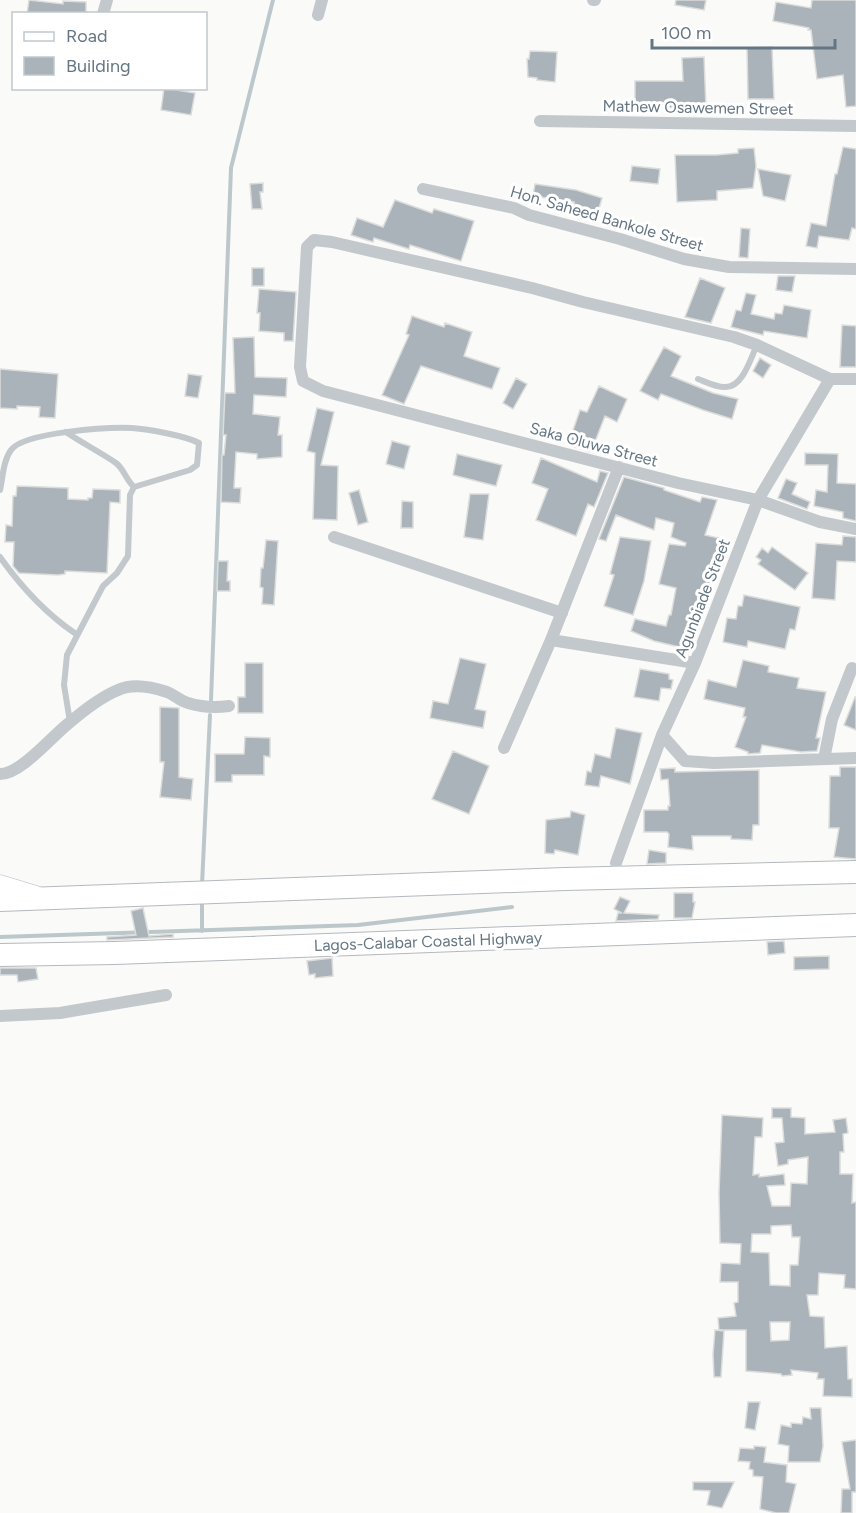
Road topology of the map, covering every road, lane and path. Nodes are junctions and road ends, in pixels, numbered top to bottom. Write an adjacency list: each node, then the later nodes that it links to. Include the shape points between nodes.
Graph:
1 (322, 0): 2 (street)
2 (318, 15)
3 (540, 121): 4 (street, Mathew Osawemen Street)
4 (856, 126)
5 (423, 189): 6 (street, Hon. Saheed Bankole Street, via 514,208 684,260 729,267)
6 (856, 269)
7 (757, 345): 8 (lane, via 734,386 725,388); 9 (street); 12 (street, Saka Oluwa Street, via 332,242 314,240 307,247 300,367 303,381 323,391)
8 (698, 379)
9 (830, 379): 10 (street); 15 (street, Agunbiade Street)
10 (856, 379)
11 (66, 432): 13 (lane, via 118,465); 13 (lane, via 132,428 199,443 197,465 190,470); 14 (lane, via 20,443 12,449)
12 (619, 468): 15 (street, Saka Oluwa Street); 19 (street)
13 (134, 486): 20 (lane, via 130,495 128,556 103,586)
14 (0, 490)
15 (758, 500): 16 (street, Saka Oluwa Street, via 820,522); 22 (street, Agunbiade Street)
16 (856, 529)
17 (334, 537): 19 (street)
18 (0, 557): 20 (lane, via 53,619)
19 (561, 613): 21 (street)
20 (76, 634): 25 (lane, via 67,655 64,685)
21 (551, 640): 22 (street); 27 (street)
22 (695, 663): 26 (street, Agunbiade Street)
23 (852, 668): 29 (street, via 832,719)
24 (229, 706): 25 (street, via 196,705 168,693 132,685)
25 (70, 722): 30 (street, via 19,768)
26 (662, 735): 29 (street, via 686,761); 31 (street, Agunbiade Street)
27 (504, 748)
28 (856, 758): 29 (street)
29 (824, 759)
30 (0, 774)
31 (616, 863)
32 (856, 872): 34 (highway)
33 (0, 885): 34 (main road)
34 (41, 898): 35 (highway)
35 (0, 900)
36 (856, 925): 37 (highway, Lagos-Calabar Coastal Highway)
37 (0, 955)
38 (166, 995): 39 (street, via 60,1013)
39 (0, 1016)

